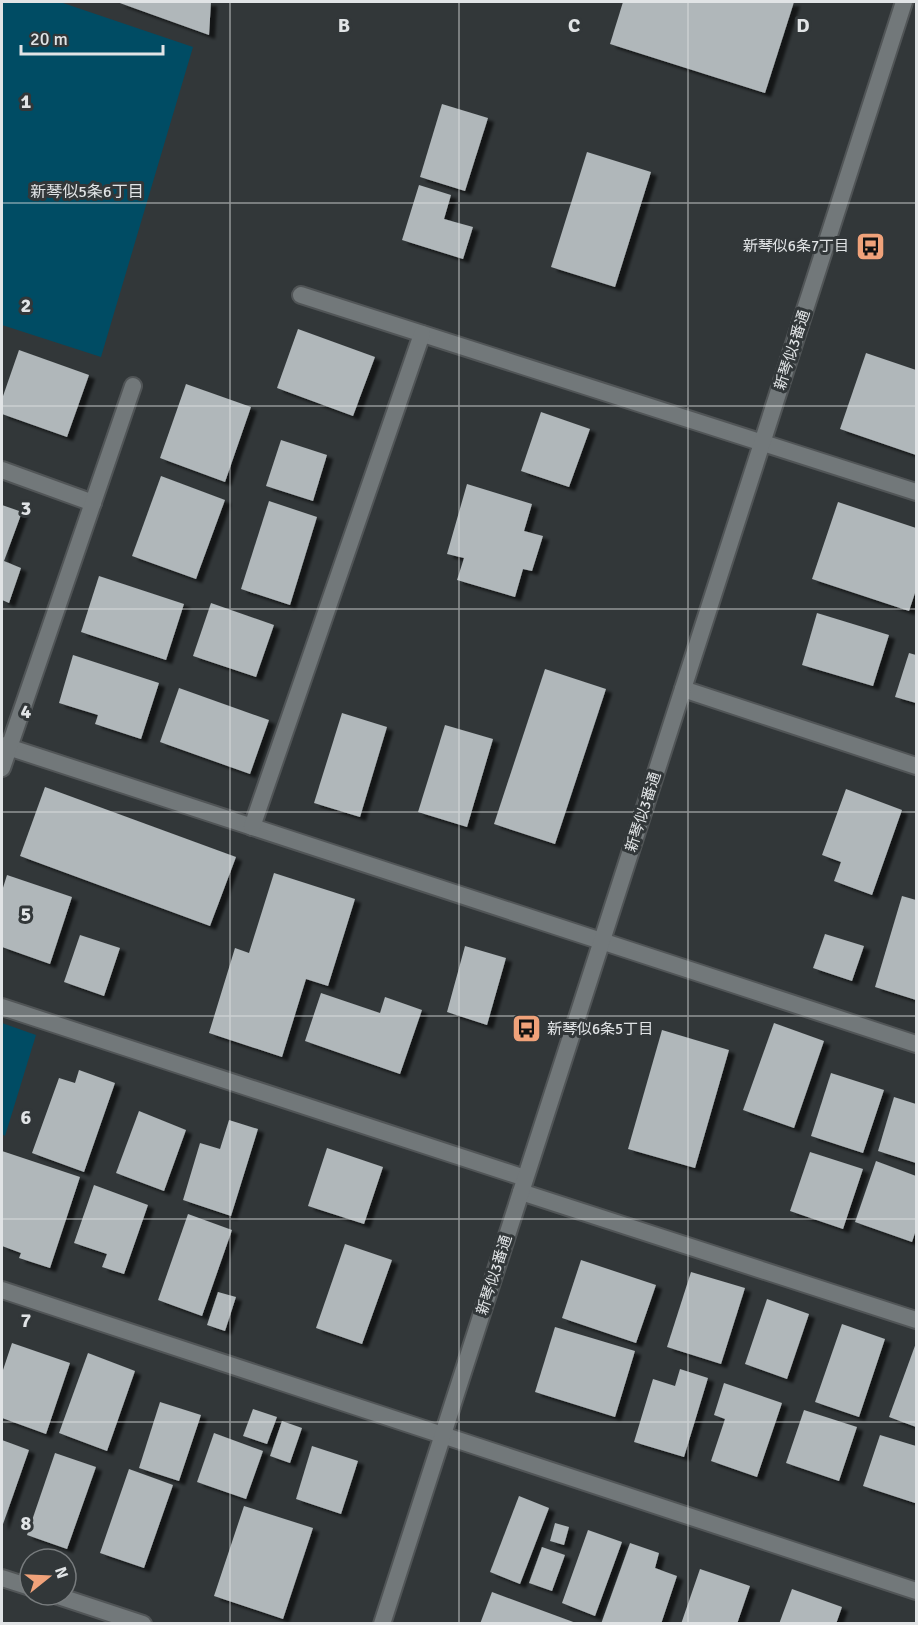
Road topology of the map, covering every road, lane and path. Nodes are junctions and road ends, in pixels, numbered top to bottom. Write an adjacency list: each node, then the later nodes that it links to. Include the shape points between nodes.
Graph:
1 (904, 2): 5 (street, 新琴似3番通)
2 (301, 295): 3 (street)
3 (422, 334): 5 (street); 13 (street)
4 (133, 386): 8 (street)
5 (762, 442): 7 (street); 9 (street, 新琴似3番通)
6 (2, 470): 8 (street)
7 (916, 492)
8 (93, 503): 10 (street)
9 (682, 689): 11 (street); 14 (street, 新琴似3番通)
10 (5, 746): 12 (street); 13 (street)
11 (916, 766)
12 (2, 768)
13 (252, 827): 14 (street)
14 (601, 942): 16 (street); 17 (street, 新琴似3番通)
15 (2, 1007): 17 (street)
16 (916, 1044)
17 (523, 1185): 19 (street); 20 (street, 新琴似3番通)
18 (2, 1290): 20 (street)
19 (916, 1320)
20 (443, 1436): 23 (street); 26 (street, 新琴似3番通)
21 (2, 1578): 22 (street)
22 (18, 1583)
23 (916, 1591)
24 (78, 1602): 25 (street)
25 (143, 1623)
26 (382, 1623)

